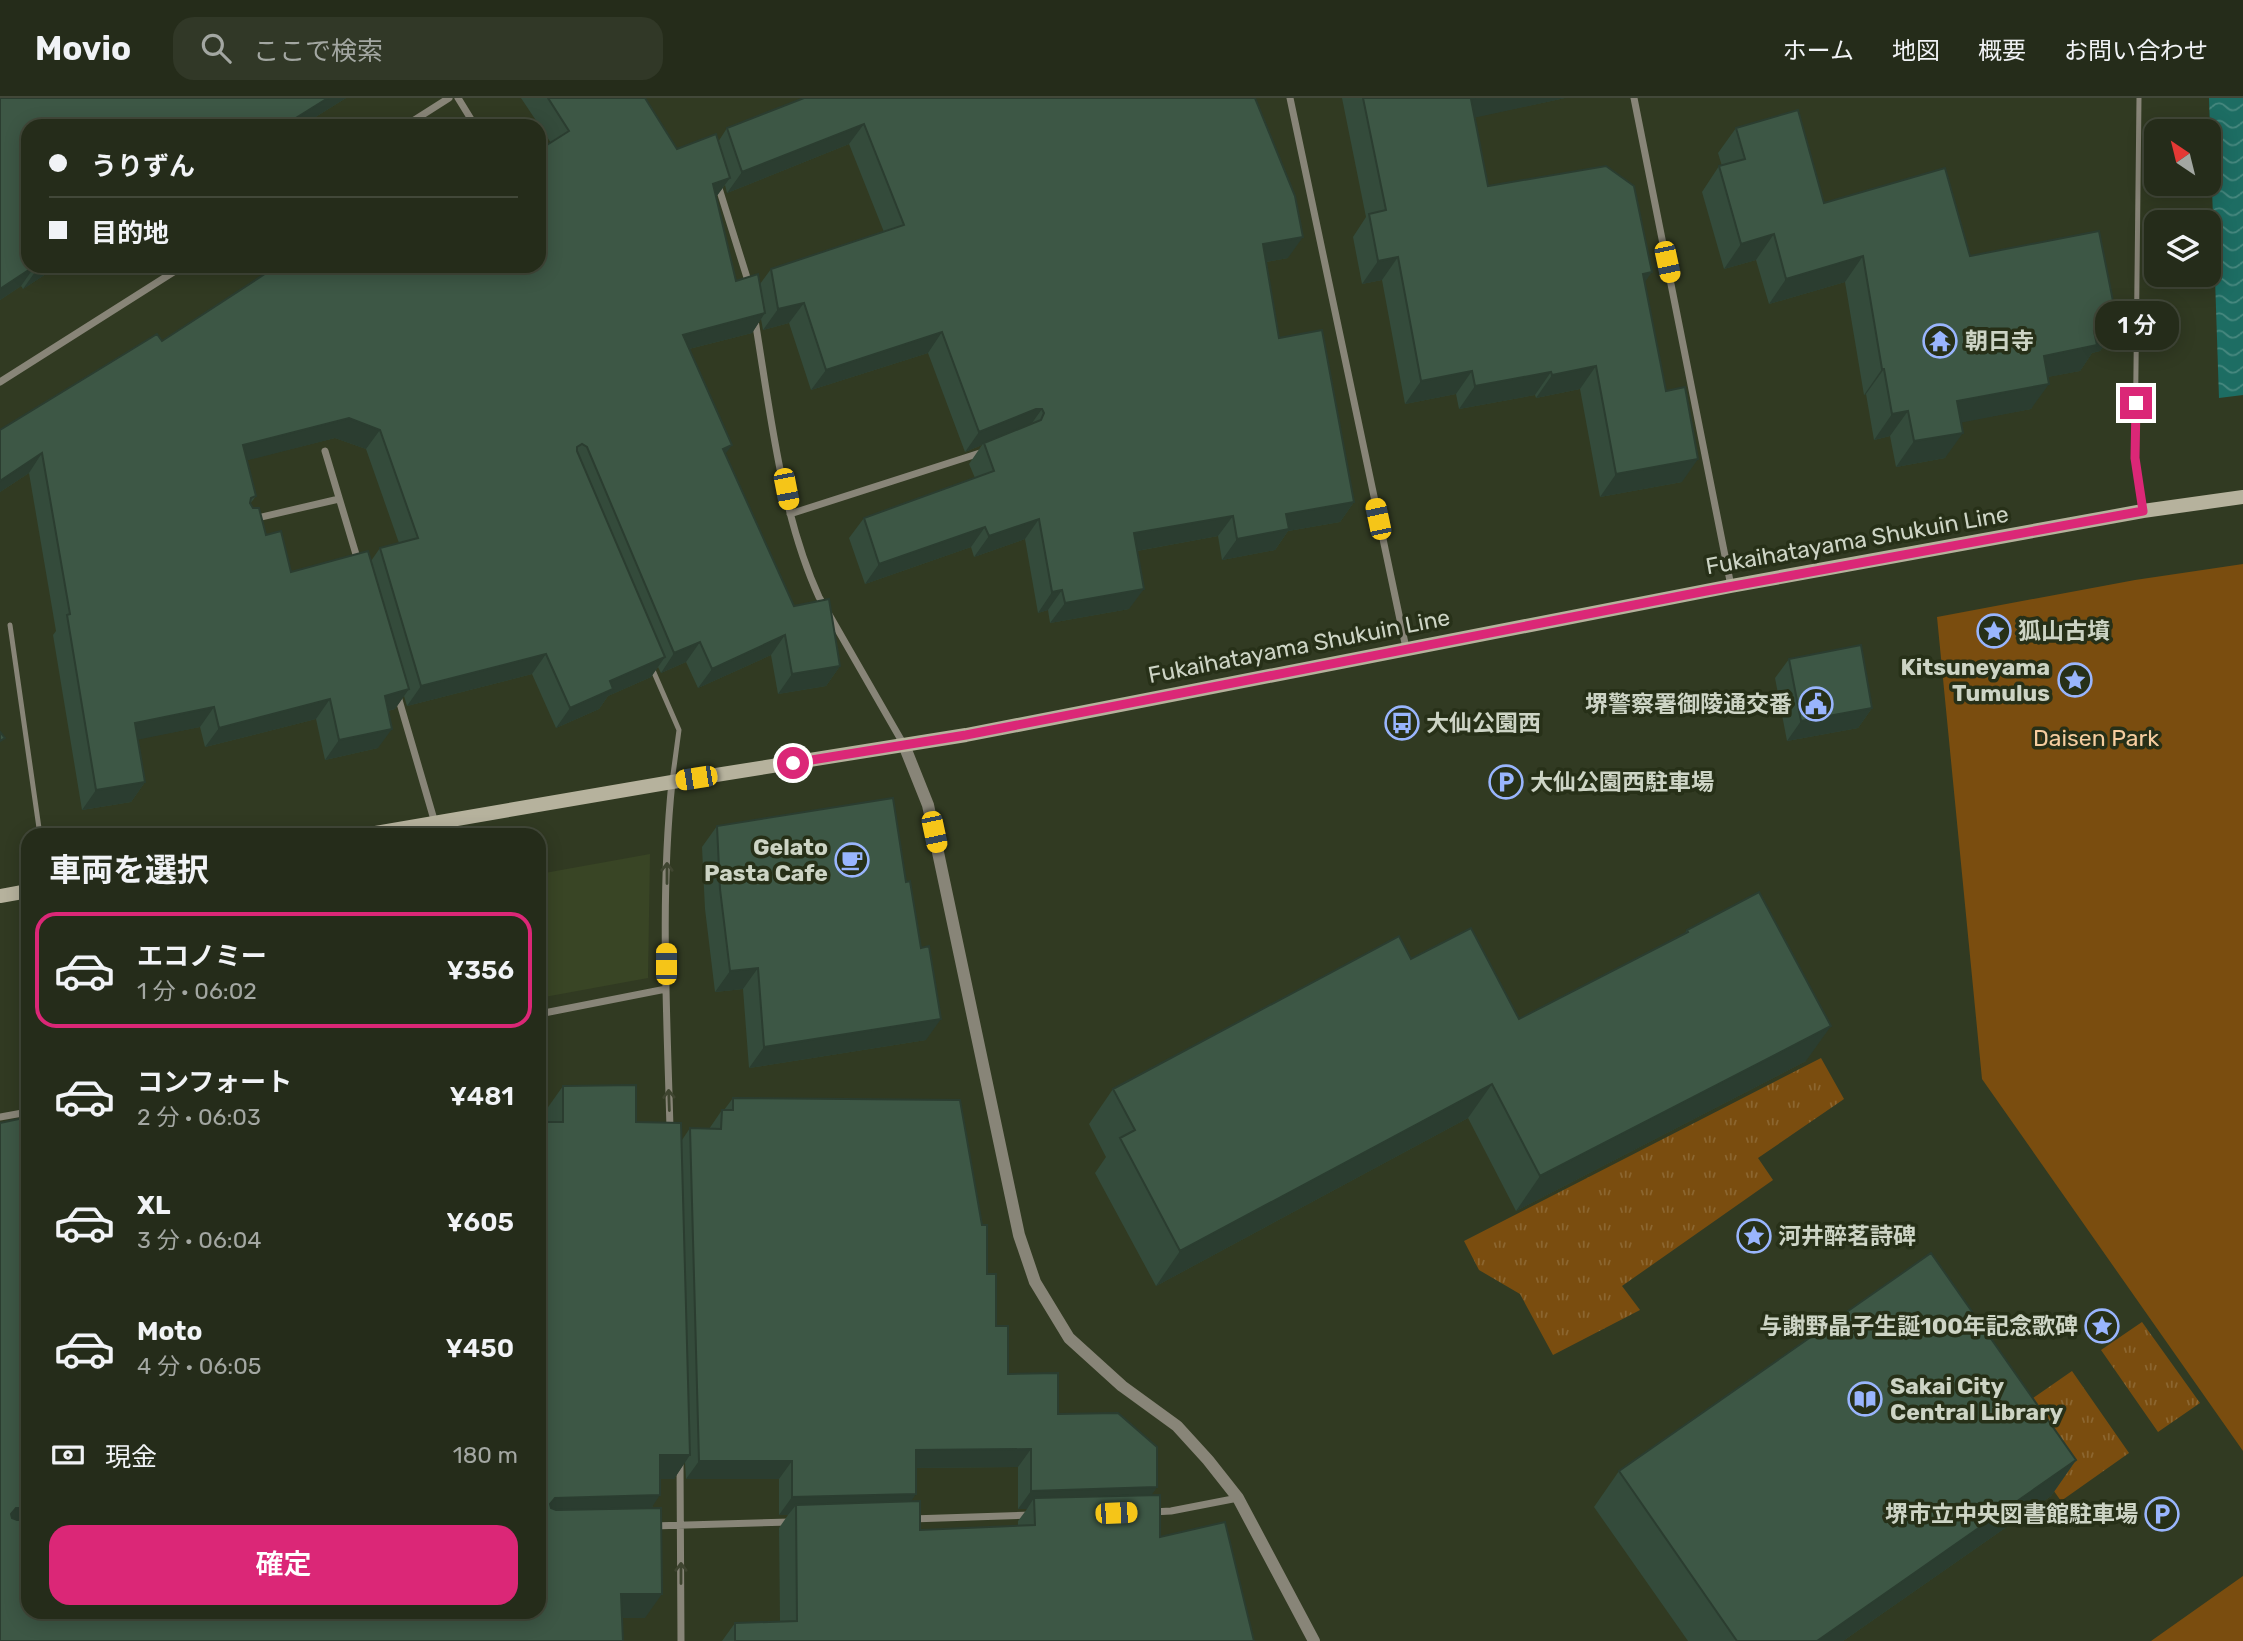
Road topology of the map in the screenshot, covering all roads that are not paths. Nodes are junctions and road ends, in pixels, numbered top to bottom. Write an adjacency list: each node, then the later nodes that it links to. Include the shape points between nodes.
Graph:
1 (449, 98): 6 (street)
2 (458, 98): 7 (street)
3 (1290, 98): 23 (street)
4 (1634, 98): 21 (street)
5 (2139, 98): 17 (lane, via 2135,458)
6 (416, 119)
7 (471, 119)
8 (717, 181): 10 (street)
9 (172, 273): 12 (street)
10 (751, 299)
11 (754, 312): 18 (street)
12 (0, 382)
13 (991, 449): 18 (street)
14 (325, 451): 16 (street)
15 (2243, 497): 17 (main road, Fukaihatayama Shukuin Line)
16 (340, 499): 19 (street); 20 (street)
17 (2143, 511): 21 (main road, Fukaihatayama Shukuin Line)
18 (790, 514): 26 (street, via 819,597)
19 (242, 522)
20 (359, 565)
21 (1731, 586): 23 (main road, Fukaihatayama Shukuin Line)
22 (10, 625): 29 (lane)
23 (1405, 648): 26 (main road, Fukaihatayama Shukuin Line)
24 (647, 656): 27 (lane, via 679,730)
25 (394, 682): 28 (street)
26 (904, 745): 27 (main road, Fukaihatayama Shukuin Line); 39 (street, via 928,805 1019,1235 1035,1282 1069,1338 1122,1386 1177,1426)
27 (672, 782): 28 (main road, Fukaihatayama Shukuin Line); 33 (street, one-way to 27)
28 (435, 823): 30 (main road, Fukaihatayama Shukuin Line)
29 (39, 828)
30 (405, 828)
31 (21, 892): 32 (main road)
32 (0, 896)
33 (666, 989): 34 (street); 37 (street, one-way to 33)
34 (546, 1013)
35 (21, 1113): 36 (street)
36 (0, 1117)
37 (670, 1140)
38 (680, 1457): 44 (street)
39 (1238, 1498): 40 (street); 47 (street)
40 (1143, 1512)
41 (1045, 1515): 42 (street)
42 (905, 1519)
43 (793, 1522): 44 (street)
44 (681, 1525): 45 (street); 46 (street, one-way to 44)
45 (643, 1526)
46 (681, 1641)
47 (1314, 1641)

